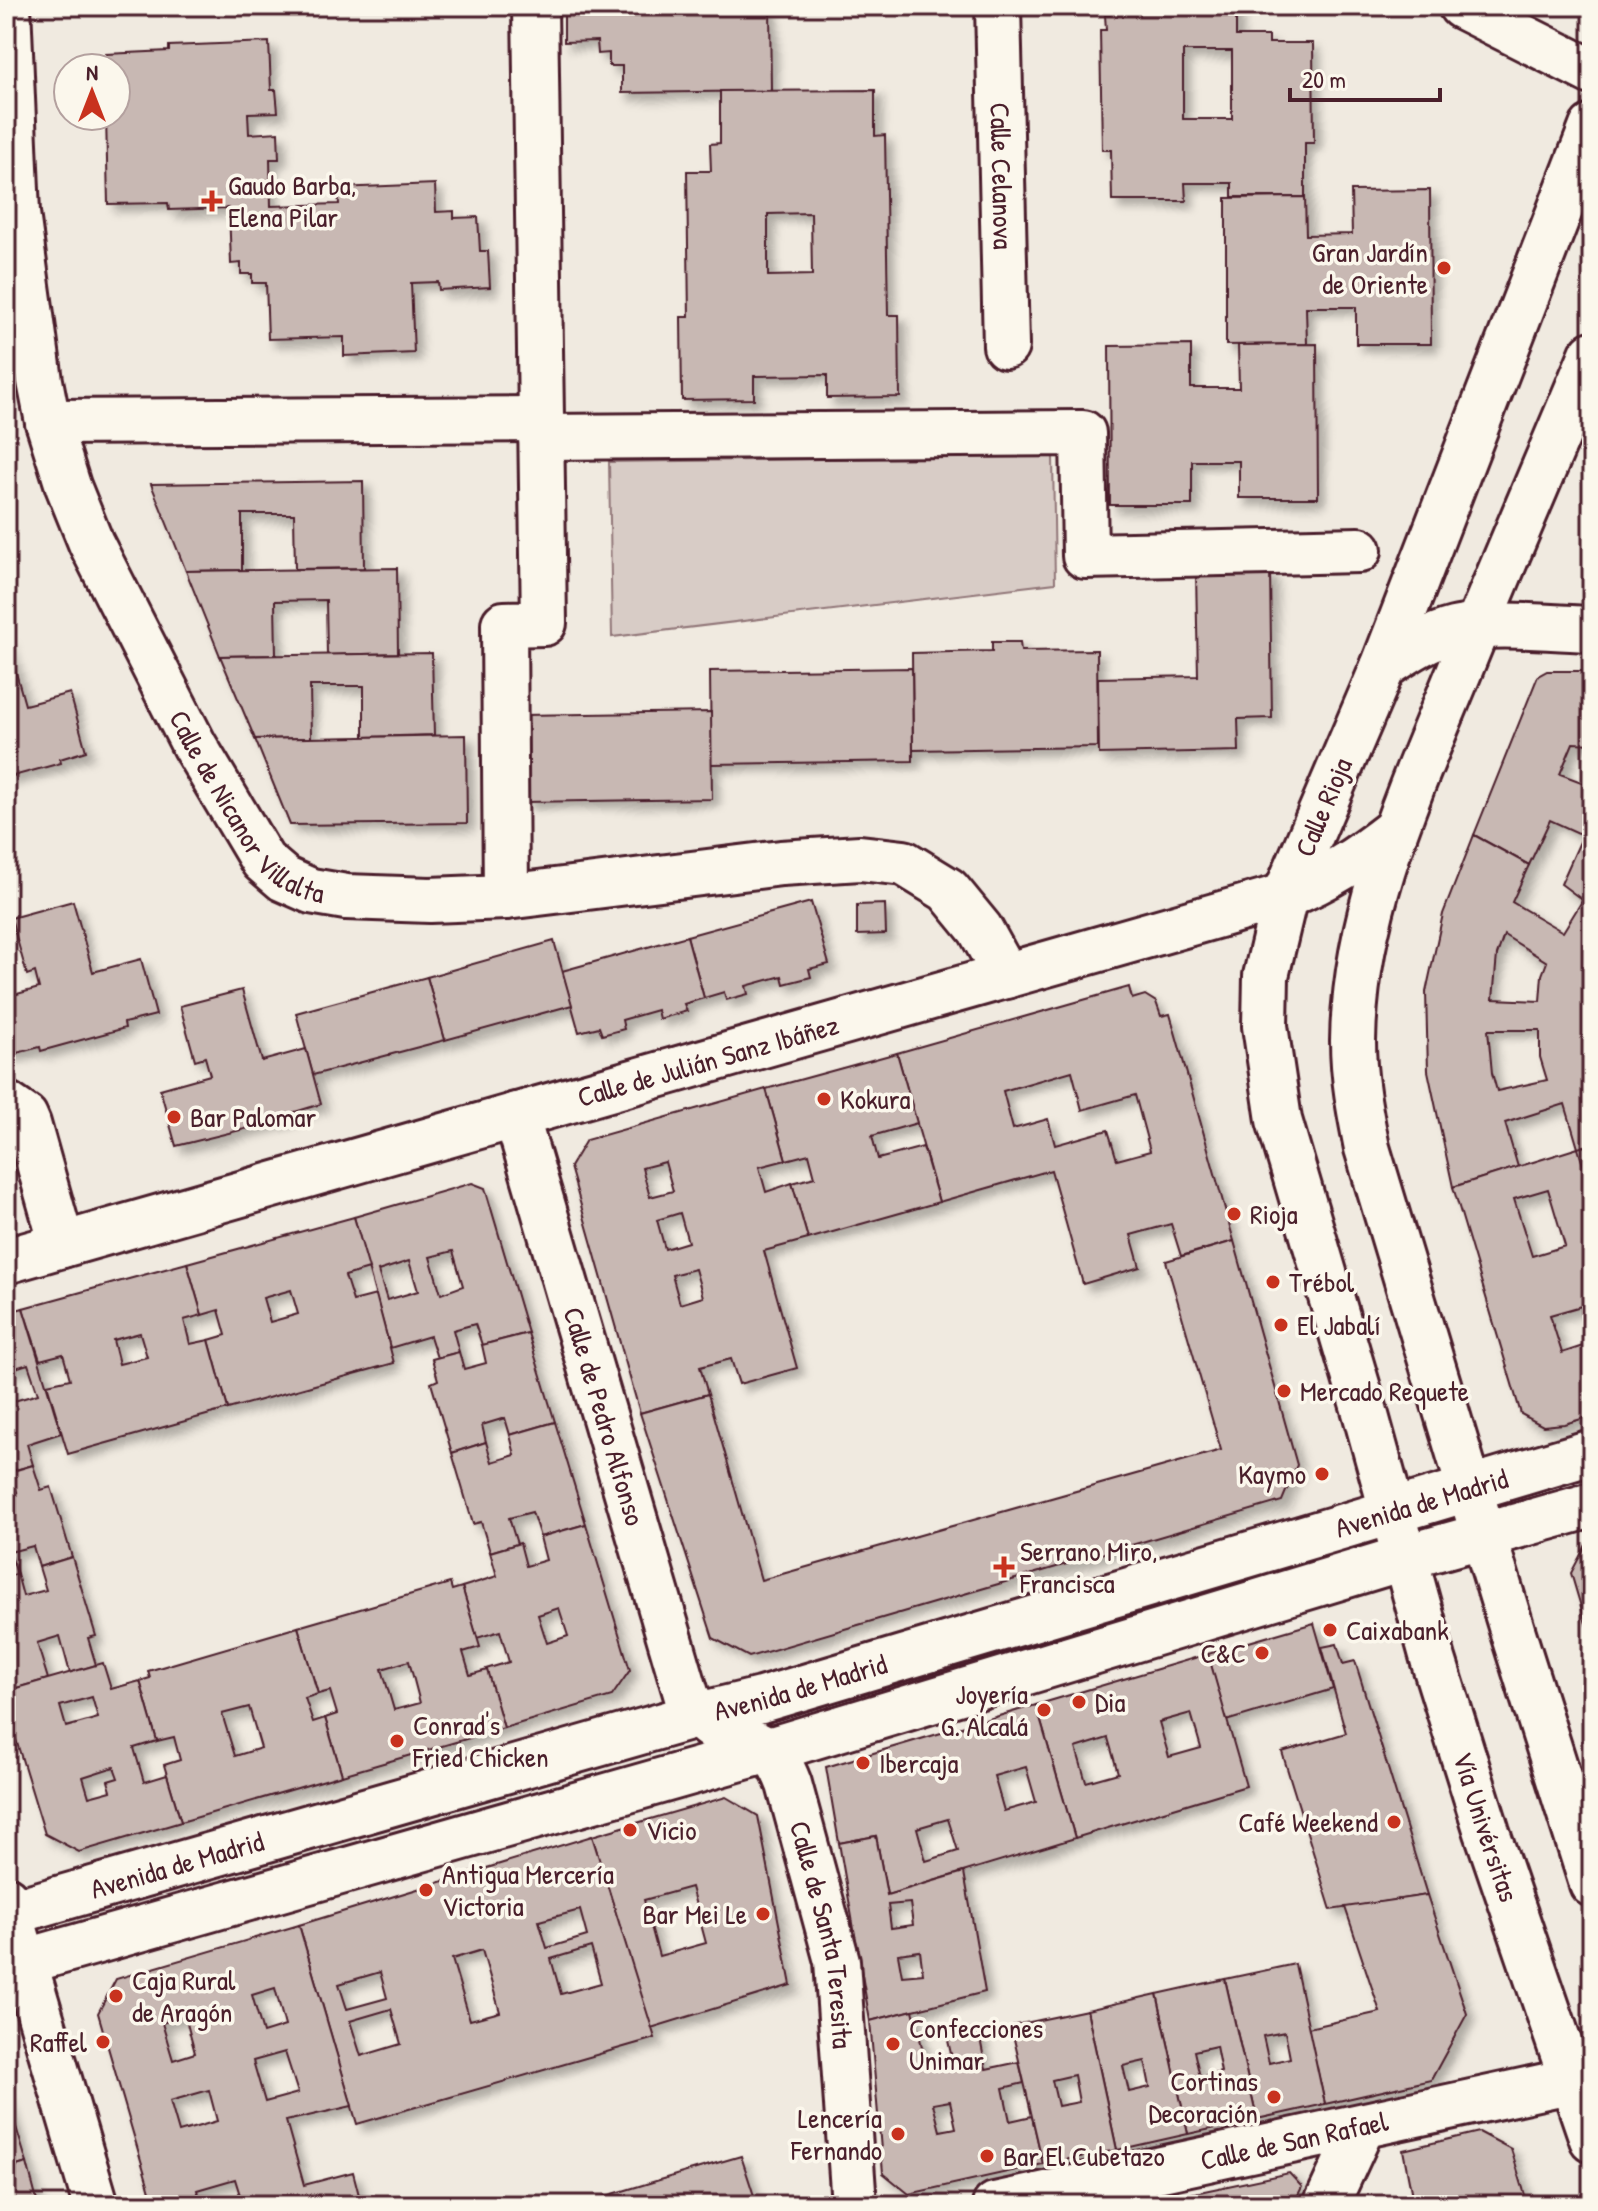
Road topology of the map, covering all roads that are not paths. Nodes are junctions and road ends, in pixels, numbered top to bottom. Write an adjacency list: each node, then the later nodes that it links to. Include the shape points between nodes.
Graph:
1 (8, 6): 7 (street, Calle de Nicanor Villalta)
2 (535, 6): 11 (street)
3 (998, 6): 8 (street, Calle Celanova)
4 (1461, 6): 5 (street)
5 (1592, 72)
6 (1592, 127): 15 (street, Calle Rioja)
7 (12, 213): 10 (street, Calle de Nicanor Villalta)
8 (1006, 346)
9 (1592, 354): 13 (street)
10 (48, 422): 11 (street); 18 (street, Calle de Nicanor Villalta, via 98,557 194,745 263,861 284,879 311,891 346,897)
11 (541, 428): 12 (street, via 1083,433 1085,556); 18 (street, via 544,623 504,624)
12 (1359, 550)
13 (1477, 627): 14 (street); 15 (street, via 1453,630); 16 (street)
14 (1592, 629)
15 (1383, 667): 17 (street, Calle Rioja)
16 (1395, 830): 17 (street, Calle de Julián Sanz Ibáñez, via 1323,881); 25 (street, via 1374,893 1360,962 1353,1044 1357,1093 1371,1163)
17 (1285, 896): 19 (street, Calle de Julián Sanz Ibáñez); 27 (street, Calle Rioja, via 1266,976 1270,1073)
18 (506, 897): 19 (street, Calle de Nicanor Villalta, via 781,863 860,858 904,863 948,890 980,929)
19 (1006, 976): 21 (street, Calle de Julián Sanz Ibáñez)
20 (6, 1104): 22 (street, via 28,1124)
21 (516, 1115): 22 (street, Calle de Julián Sanz Ibáñez); 30 (street, Calle de Pedro Alfonso, via 679,1675)
22 (62, 1245): 23 (street, Calle de Julián Sanz Ibáñez)
23 (6, 1261)
24 (1592, 1452): 25 (street, Avenida de Madrid)
25 (1471, 1488): 27 (street, Avenida de Madrid); 28 (street)
26 (1592, 1505): 28 (street, Avenida de Madrid)
27 (1391, 1511): 29 (street, Vía Univérsitas); 30 (street, Avenida de Madrid)
28 (1485, 1535): 29 (street, Avenida de Madrid); 32 (street)
29 (1403, 1558): 31 (street, Avenida de Madrid); 35 (street, Vía Univérsitas, via 1483,1817)
30 (699, 1715): 31 (street, via 715,1729); 33 (street, Avenida de Madrid)
31 (769, 1750): 34 (street, Avenida de Madrid); 39 (street, Calle de Santa Teresita, via 789,1784 837,1961)
32 (1592, 1884)
33 (7, 1909): 34 (street)
34 (15, 1965): 38 (street)
35 (1581, 2078): 36 (street, Calle de San Rafael); 37 (street, Vía Univérsitas)
36 (1362, 2127): 40 (street, Calle de San Rafael); 41 (street)
37 (1592, 2139)
38 (96, 2205)
39 (854, 2205)
40 (995, 2205)
41 (1326, 2205)

